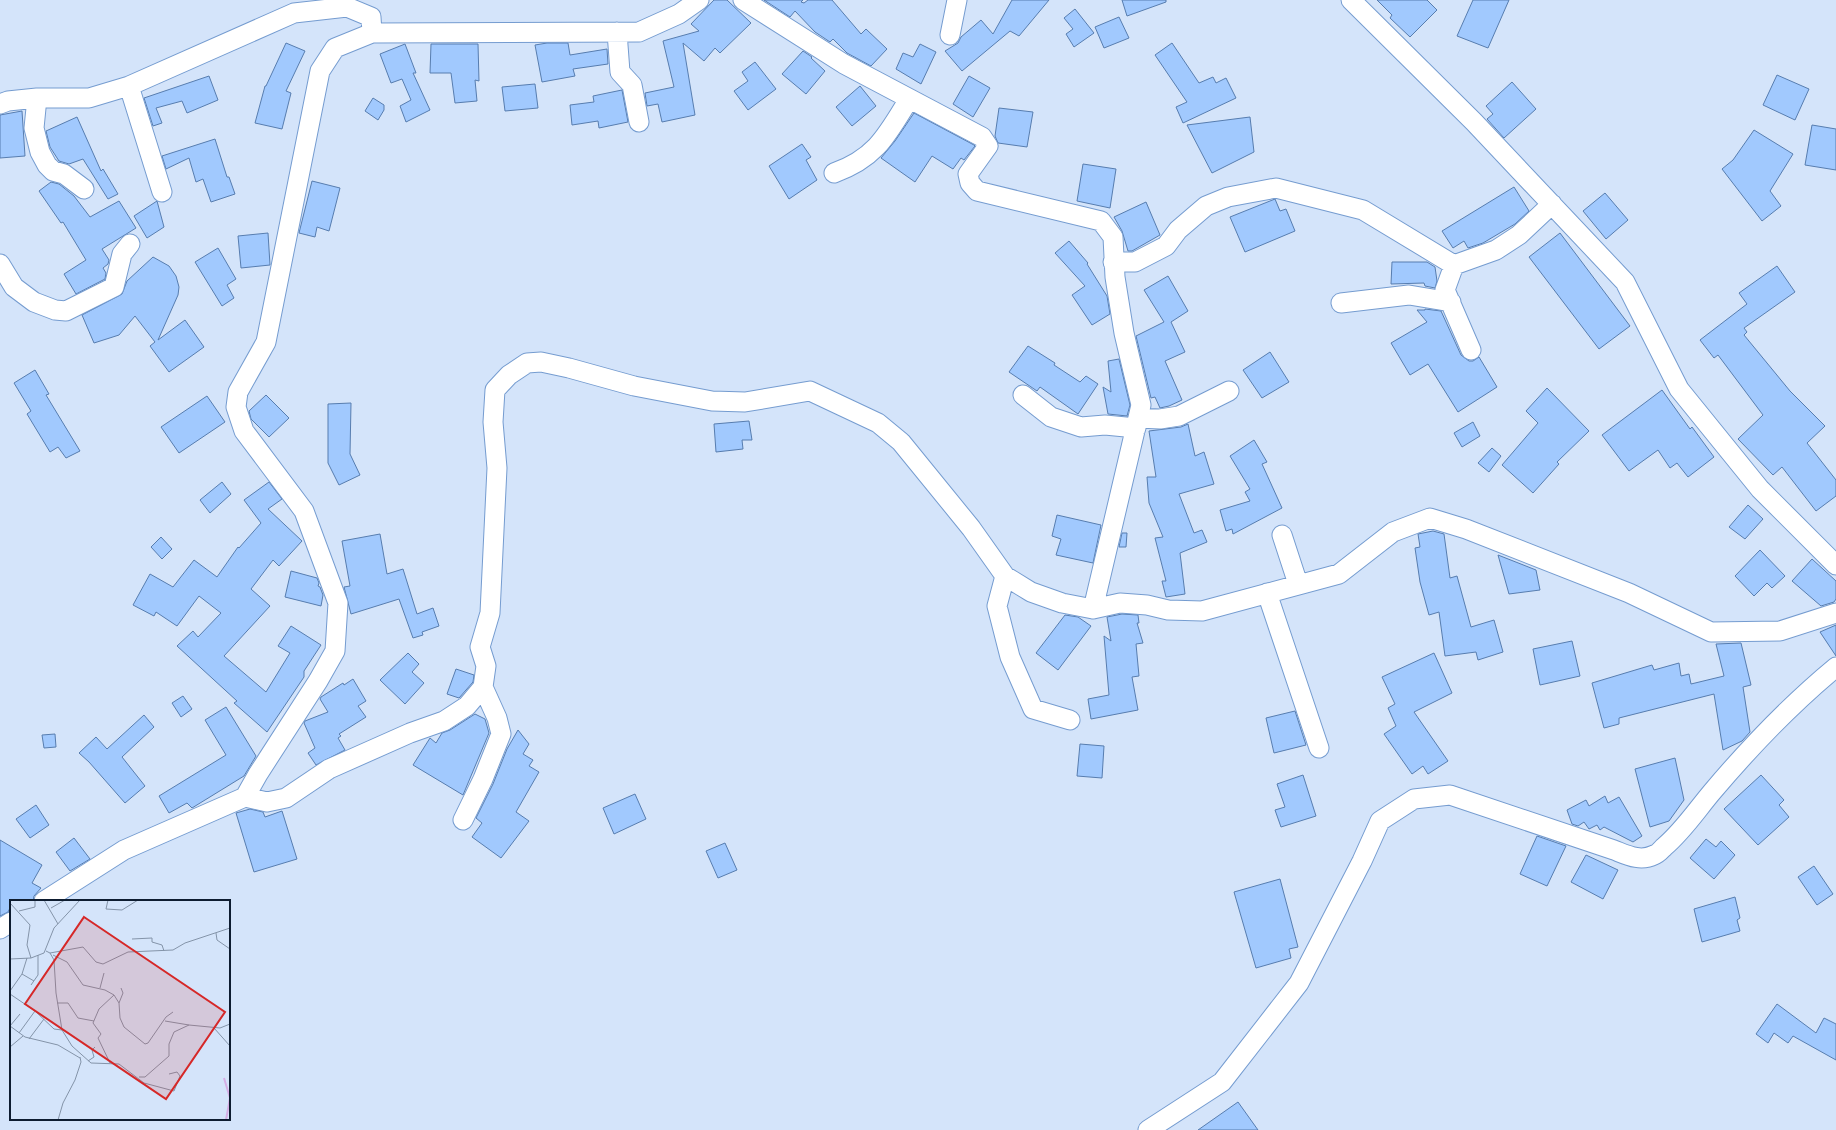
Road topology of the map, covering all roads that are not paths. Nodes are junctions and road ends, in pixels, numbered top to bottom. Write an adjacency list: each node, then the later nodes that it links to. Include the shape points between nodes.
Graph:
1 (699, 0): 5 (street, via 679,14 639,32)
2 (743, 0): 10 (street, via 844,64)
3 (956, 0): 7 (street)
4 (1351, 0): 16 (street)
5 (617, 32): 6 (street); 12 (street, via 620,72 632,85)
6 (372, 33): 8 (street, via 371,17 347,8 294,13); 38 (street, via 335,48 320,71 266,342 238,392 236,407 244,430 304,511 338,603 335,651)
7 (950, 35)
8 (129, 86): 9 (street, via 89,98); 15 (street)
9 (37, 98): 11 (street); 14 (street, via 34,128 40,152 53,171 64,174)
10 (909, 99): 13 (street, via 876,148 863,160); 18 (street, via 982,137 988,146 968,174 970,183 977,191 1101,221 1113,237)
11 (0, 104)
12 (638, 122)
13 (834, 173)
14 (84, 189)
15 (162, 192)
16 (1552, 204): 20 (street, via 1519,235 1496,250); 28 (street, via 1625,282 1679,388 1724,446 1760,489)
17 (130, 244): 19 (street, via 122,254 114,287 66,311 55,310 34,302 14,287)
18 (1114, 262): 20 (street, via 1135,262 1166,246 1178,230 1206,206 1228,197 1276,188 1363,210); 26 (street, via 1124,333 1141,405)
19 (0, 264)
20 (1454, 265): 21 (street, via 1445,290)
21 (1451, 302): 22 (street, via 1409,295); 23 (street)
22 (1341, 303)
23 (1472, 350)
24 (1229, 391): 26 (street, via 1179,416)
25 (1023, 394): 26 (street, via 1051,417 1081,427)
26 (1137, 423): 32 (street)
27 (1282, 535): 30 (street)
28 (1836, 565)
29 (1005, 576): 32 (street, via 1031,592 1062,603); 35 (street, via 971,528 901,442 878,423 810,391 745,402 712,401 634,386 541,362 527,363 509,375 495,390 493,422 497,468 490,613 480,647 486,666); 36 (street, via 997,606 1010,657 1023,688 1033,709)
30 (1298, 584): 31 (street); 33 (street, via 1339,574 1393,532 1430,518 1466,529 1629,592 1711,632 1780,632)
31 (1267, 593): 32 (street, via 1202,611 1168,610 1120,603); 37 (street)
32 (1092, 609)
33 (1836, 613)
34 (1836, 666): 41 (street, via 1771,725 1687,824 1654,855 1635,859 1450,795 1414,799 1380,821 1299,983 1222,1082)
35 (483, 687): 38 (street, via 467,706 444,721 410,733 329,769 286,798 267,802); 39 (street, via 501,734)
36 (1070, 720)
37 (1319, 748)
38 (245, 797): 40 (street, via 124,850)
39 (463, 820)
40 (46, 900)
41 (1148, 1130)

